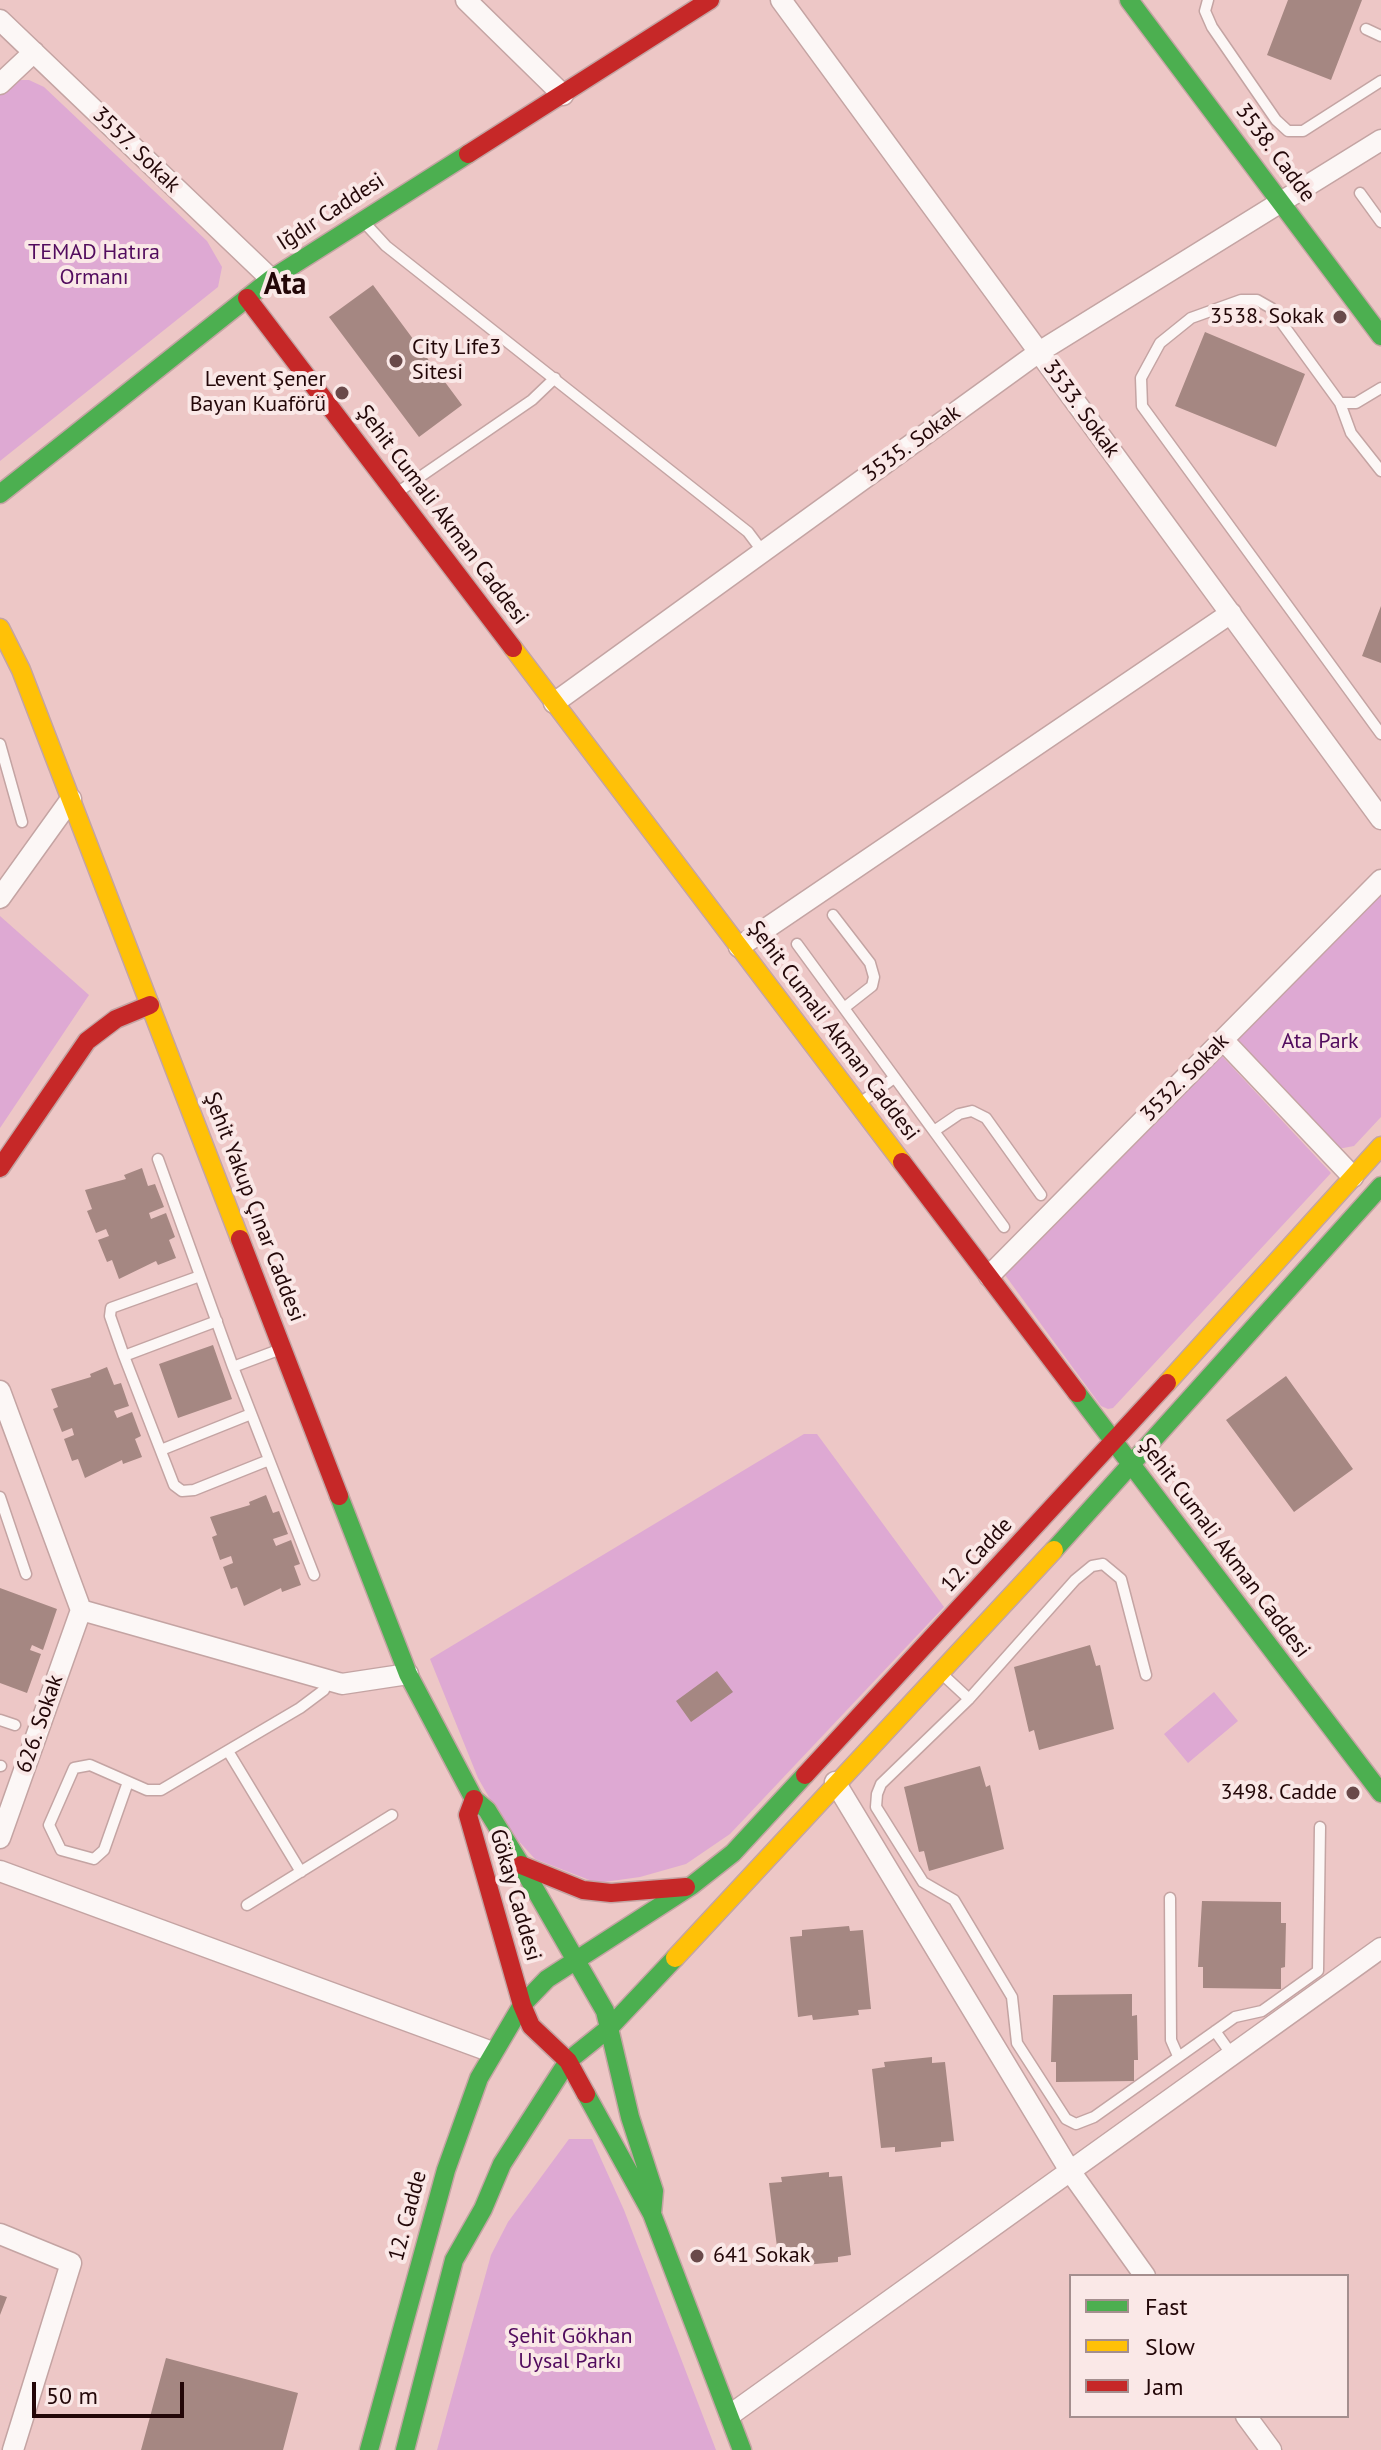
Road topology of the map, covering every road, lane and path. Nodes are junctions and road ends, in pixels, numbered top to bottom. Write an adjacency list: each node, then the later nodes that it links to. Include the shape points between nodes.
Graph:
1 (466, 0): 12 (street)
2 (710, 0): 12 (main road, Iğdır Caddesi)
3 (781, 0): 21 (street, 3533. Sokak)
4 (1208, 0): 10 (lane, via 1205,11 1212,27 1288,131 1313,126)
5 (1139, 3): 15 (main road, 3538. Cadde)
6 (0, 20): 9 (street, 3557. Sokak)
7 (1366, 29): 8 (lane)
8 (1381, 36)
9 (34, 52): 11 (street); 18 (street, 3557. Sokak)
10 (1381, 81)
11 (0, 84)
12 (563, 95): 16 (main road, Iğdır Caddesi)
13 (1381, 140): 15 (street, 3535. Sokak)
14 (1360, 193): 17 (lane)
15 (1282, 203): 20 (main road, 3538. Cadde); 21 (street, 3535. Sokak)
16 (362, 220): 18 (main road, Iğdır Caddesi); 22 (lane, via 386,246)
17 (1381, 222)
18 (271, 279): 19 (main road, Iğdır Caddesi)
19 (247, 298): 26 (main road, Iğdır Caddesi); 27 (main road, Şehit Cumali Akman Caddesi)
20 (1381, 336)
21 (1039, 352): 28 (street, 3535. Sokak); 29 (street, 3533. Sokak)
22 (555, 378): 27 (lane, via 532,400); 28 (lane, via 748,532)
23 (1381, 388): 24 (lane, via 1356,403)
24 (1340, 403): 25 (lane, via 1351,433); 32 (lane, via 1271,308 1257,300 1241,300 1191,318 1160,343 1141,378 1142,406)
25 (1381, 471)
26 (0, 494)
27 (396, 494): 31 (main road, Şehit Cumali Akman Caddesi)
28 (763, 552): 31 (street, 3535. Sokak)
29 (1231, 613): 35 (street, 3533. Sokak); 41 (street)
30 (0, 628): 34 (main road, Şehit Yakup Çınar Caddesi)
31 (554, 703): 41 (main road, Şehit Cumali Akman Caddesi)
32 (1381, 734)
33 (0, 744): 36 (lane)
34 (71, 799): 38 (street); 42 (main road, Şehit Yakup Çınar Caddesi)
35 (1381, 819)
36 (22, 822)
37 (1381, 880): 44 (street, 3532. Sokak)
38 (0, 898)
39 (833, 915): 43 (lane, via 870,963 874,977 872,986)
40 (797, 944): 43 (lane)
41 (739, 947): 46 (main road, Şehit Cumali Akman Caddesi)
42 (150, 1005): 50 (main road, via 116,1019 87,1041); 58 (main road, Şehit Yakup Çınar Caddesi)
43 (844, 1008): 45 (lane)
44 (1223, 1040): 51 (street); 56 (street, 3532. Sokak)
45 (894, 1078): 46 (lane); 47 (lane)
46 (859, 1105): 56 (main road, Şehit Cumali Akman Caddesi)
47 (934, 1131): 52 (lane, via 959,1114 972,1111 986,1118); 54 (lane)
48 (1381, 1146): 51 (main road, 12. Cadde)
49 (158, 1159): 55 (lane)
50 (0, 1168)
51 (1353, 1177): 63 (main road, 12. Cadde)
52 (1041, 1195)
53 (1378, 1198): 66 (main road)
54 (1004, 1227)
55 (200, 1276): 57 (lane); 59 (lane, via 111,1308)
56 (989, 1276): 63 (main road, Şehit Cumali Akman Caddesi)
57 (217, 1321): 59 (lane); 60 (lane)
58 (283, 1348): 60 (lane); 72 (main road, Şehit Yakup Çınar Caddesi)
59 (124, 1356): 64 (lane)
60 (233, 1367): 62 (lane)
61 (0, 1391): 70 (street)
62 (251, 1414): 64 (lane); 65 (lane)
63 (1114, 1442): 66 (main road, Şehit Cumali Akman Caddesi); 89 (main road, 12. Cadde, via 733,1853)
64 (161, 1450): 65 (lane, via 174,1485 182,1491)
65 (269, 1460): 69 (lane)
66 (1132, 1467): 71 (main road); 81 (main road, Şehit Cumali Akman Caddesi)
67 (0, 1497): 68 (lane)
68 (26, 1574)
69 (314, 1575)
70 (81, 1610): 74 (street); 85 (street, 626. Sokak)
71 (940, 1672): 75 (lane); 80 (main road)
72 (408, 1674): 74 (street, via 346,1685); 82 (main road, Şehit Yakup Çınar Caddesi)
73 (1146, 1675): 75 (lane, via 1121,1579 1103,1564 1075,1580)
74 (328, 1680): 78 (lane, via 324,1690 300,1708)
75 (969, 1699): 99 (lane, via 881,1784 876,1807 923,1882 954,1900 1012,1997 1017,2043 1066,2119 1076,2124 1094,2117)
76 (0, 1720): 77 (lane)
77 (15, 1725)
78 (228, 1751): 79 (lane, via 161,1790); 88 (lane)
79 (128, 1782): 79 (lane, via 90,1765 74,1768 49,1825 61,1850 94,1859 104,1850)
80 (835, 1782): 95 (main road); 101 (street)
81 (1381, 1793)
82 (474, 1799): 86 (main road, Gökay Caddesi, via 487,1810); 94 (main road, Gökay Caddesi, via 468,1815)
83 (392, 1815): 88 (lane)
84 (1320, 1827): 96 (lane, via 1318,1971 1262,2011 1235,2017)
85 (0, 1838)
86 (521, 1865): 89 (main road, via 583,1890 611,1893); 93 (main road, Gökay Caddesi)
87 (0, 1871): 97 (street)
88 (301, 1872): 91 (lane)
89 (691, 1886): 93 (main road, 12. Cadde)
90 (1170, 1898): 99 (lane, via 1171,2040)
91 (247, 1905)
92 (1381, 1948): 98 (street)
93 (576, 1962): 94 (main road, 12. Cadde, via 547,1979); 95 (main road, Gökay Caddesi, via 599,1998)
94 (522, 2005): 97 (main road, 12. Cadde); 100 (main road, Gökay Caddesi, via 531,2026)
95 (609, 2028): 100 (main road); 102 (main road, via 654,2191)
96 (1215, 2031): 98 (lane); 99 (lane)
97 (492, 2052): 108 (main road, 12. Cadde, via 446,2170)
98 (1232, 2055): 101 (street)
99 (1178, 2056)
100 (568, 2061): 102 (main road); 109 (main road, via 502,2164 454,2260)
101 (1070, 2171): 104 (street); 105 (street)
102 (652, 2214): 105 (main road)
103 (0, 2234): 107 (street, via 71,2263)
104 (1144, 2274)
105 (730, 2415): 110 (main road)
106 (1247, 2418): 111 (street)
107 (13, 2450)
108 (369, 2450)
109 (405, 2450)
110 (742, 2450)
111 (1271, 2450)

